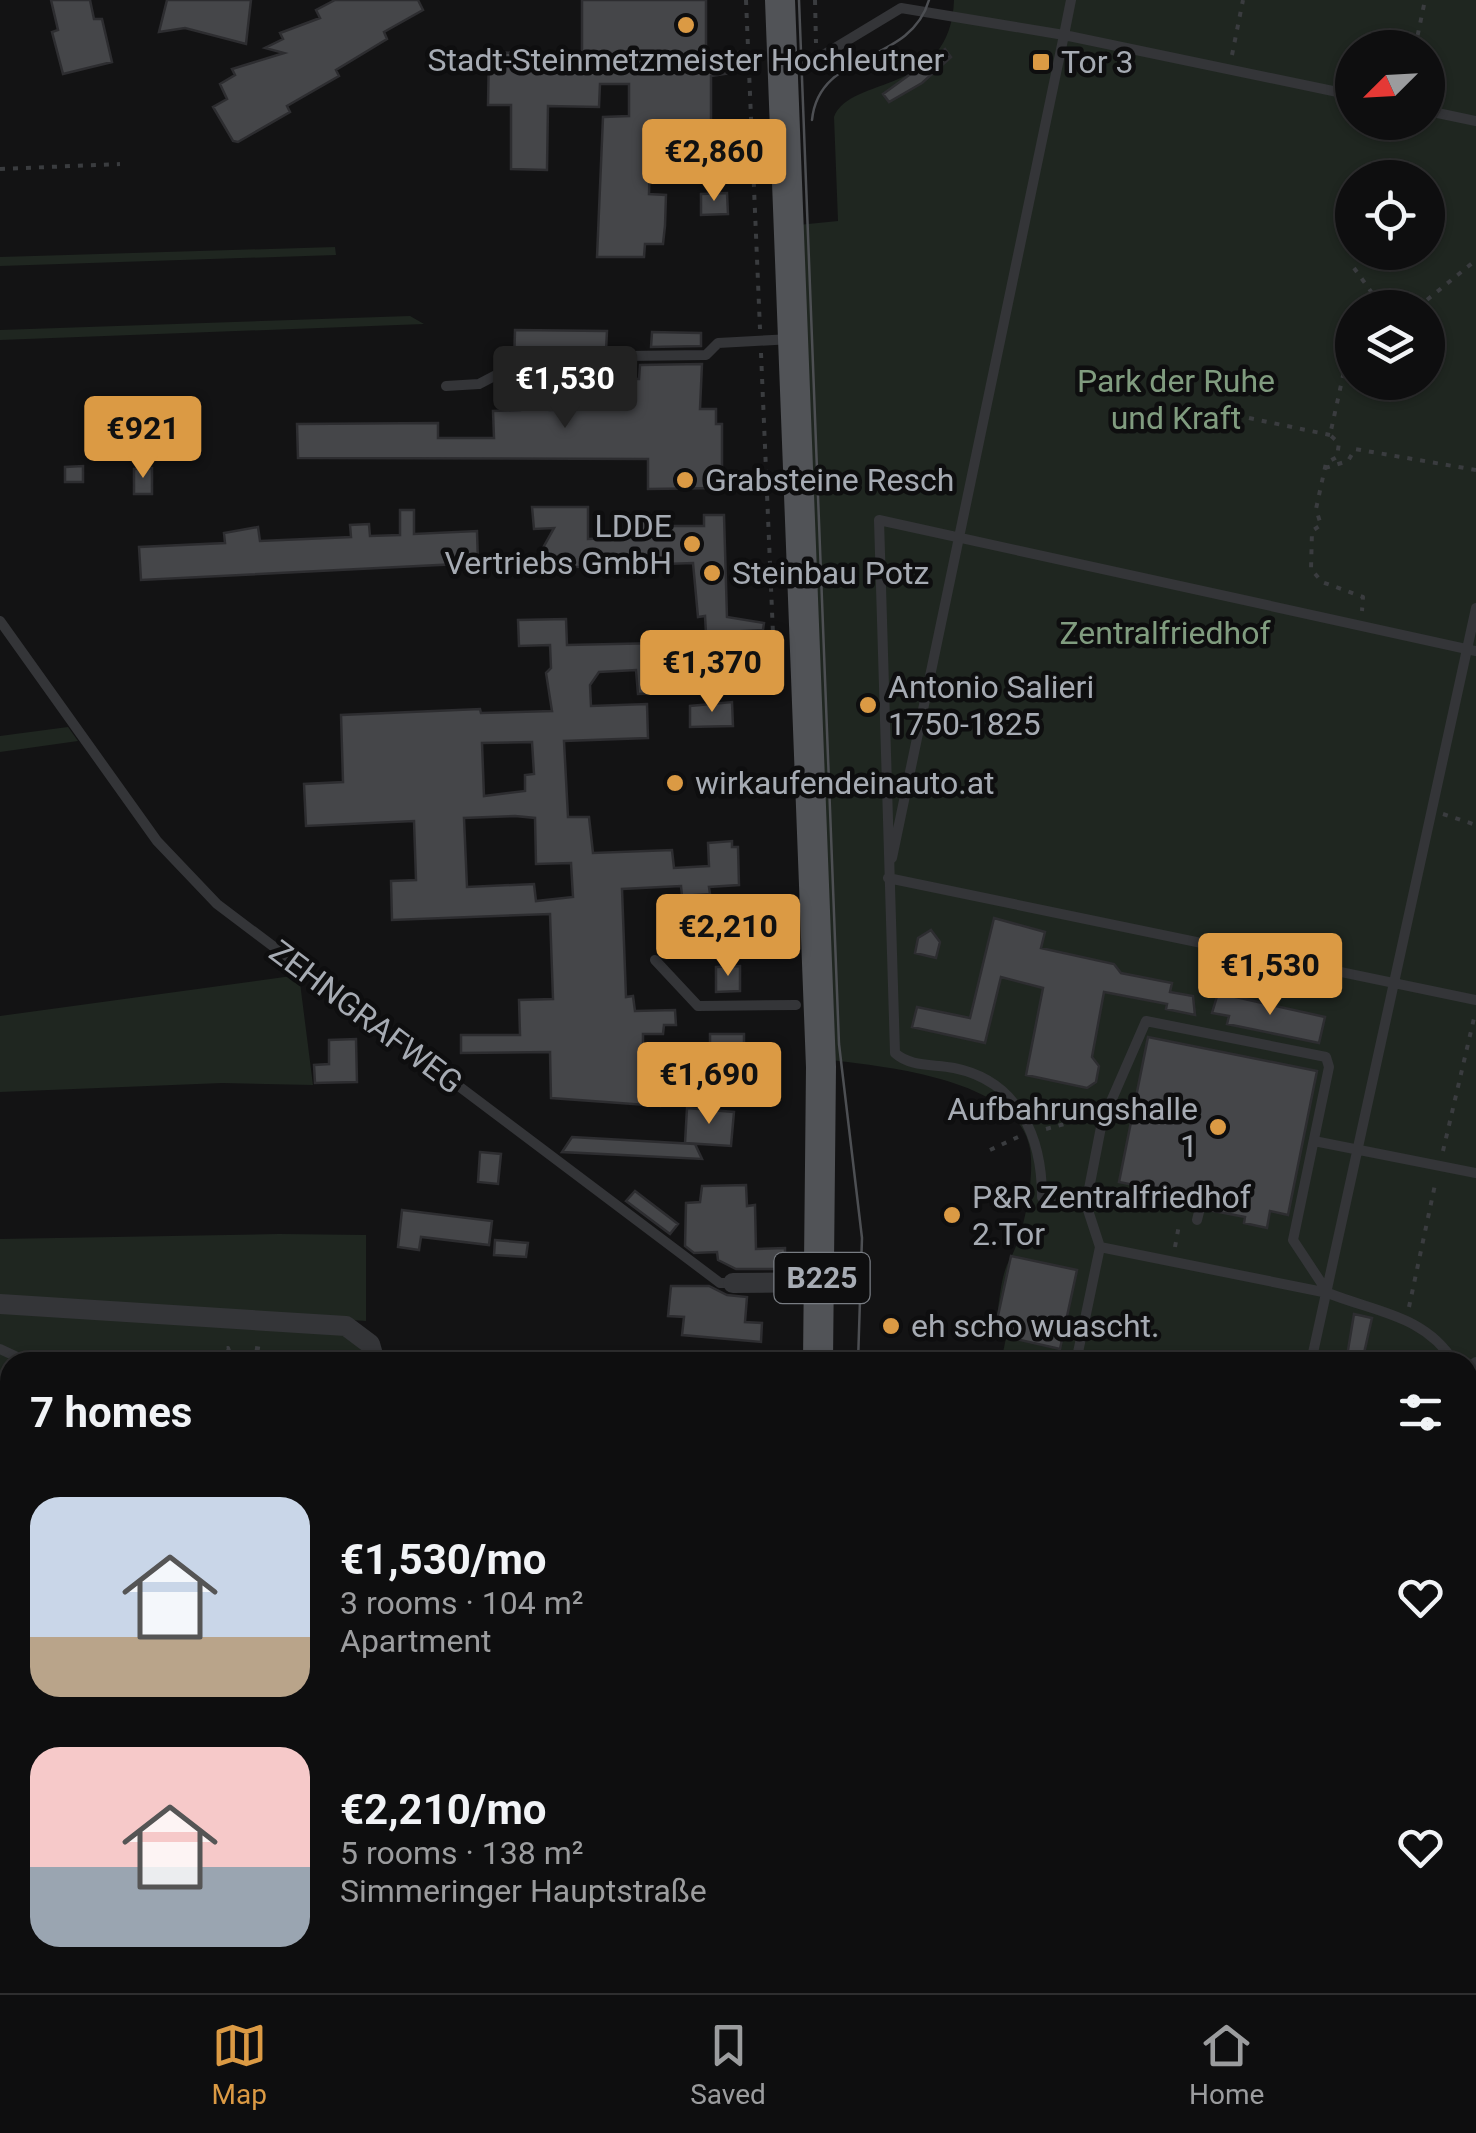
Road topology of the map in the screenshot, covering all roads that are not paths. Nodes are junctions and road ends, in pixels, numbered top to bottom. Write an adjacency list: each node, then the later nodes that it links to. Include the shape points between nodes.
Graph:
1 (780, 0): 5 (main road, B225)
2 (1071, 0): 4 (lane)
3 (944, 6): 4 (lane); 5 (lane, via 901,8 818,58)
4 (1064, 35): 6 (lane); 11 (lane)
5 (782, 70): 9 (main road, B225)
6 (1335, 92)
7 (1445, 115): 8 (lane)
8 (1476, 122)
9 (793, 339): 10 (lane, via 718,343 706,355 626,356); 25 (main road, B225, via 821,1067)
10 (446, 386)
11 (957, 540): 14 (lane); 15 (lane); 15 (lane, via 878,520)
12 (1476, 608): 14 (lane)
13 (0, 621): 26 (lane, ZEHNGRAFWEG, via 157,841 217,904 720,1283)
14 (1471, 650): 17 (lane)
15 (888, 878): 17 (lane); 23 (lane, via 895,1052 904,1061 959,1069 992,1084 1020,1108 1034,1133 1042,1197)
16 (654, 960): 19 (lane, via 698,1006)
17 (1393, 984): 18 (lane); 21 (lane)
18 (1476, 1000)
19 (796, 1006)
20 (1314, 1141): 21 (lane); 23 (lane, via 1326,1057 1146,1021 1102,1122); 27 (lane, via 1293,1240)
21 (1358, 1149): 22 (lane); 27 (lane)
22 (1476, 1173)
23 (1086, 1204): 24 (lane)
24 (1100, 1247): 27 (lane); 31 (lane)
25 (822, 1282): 26 (street, ZEHNGRAFWEG); 30 (main road, B225)
26 (733, 1283)
27 (1328, 1292): 32 (lane); 33 (lane, via 1407,1318)
28 (0, 1304): 29 (street, via 346,1326)
29 (372, 1352)
30 (818, 1352)
31 (1078, 1352)
32 (1314, 1352)
33 (1445, 1352)

